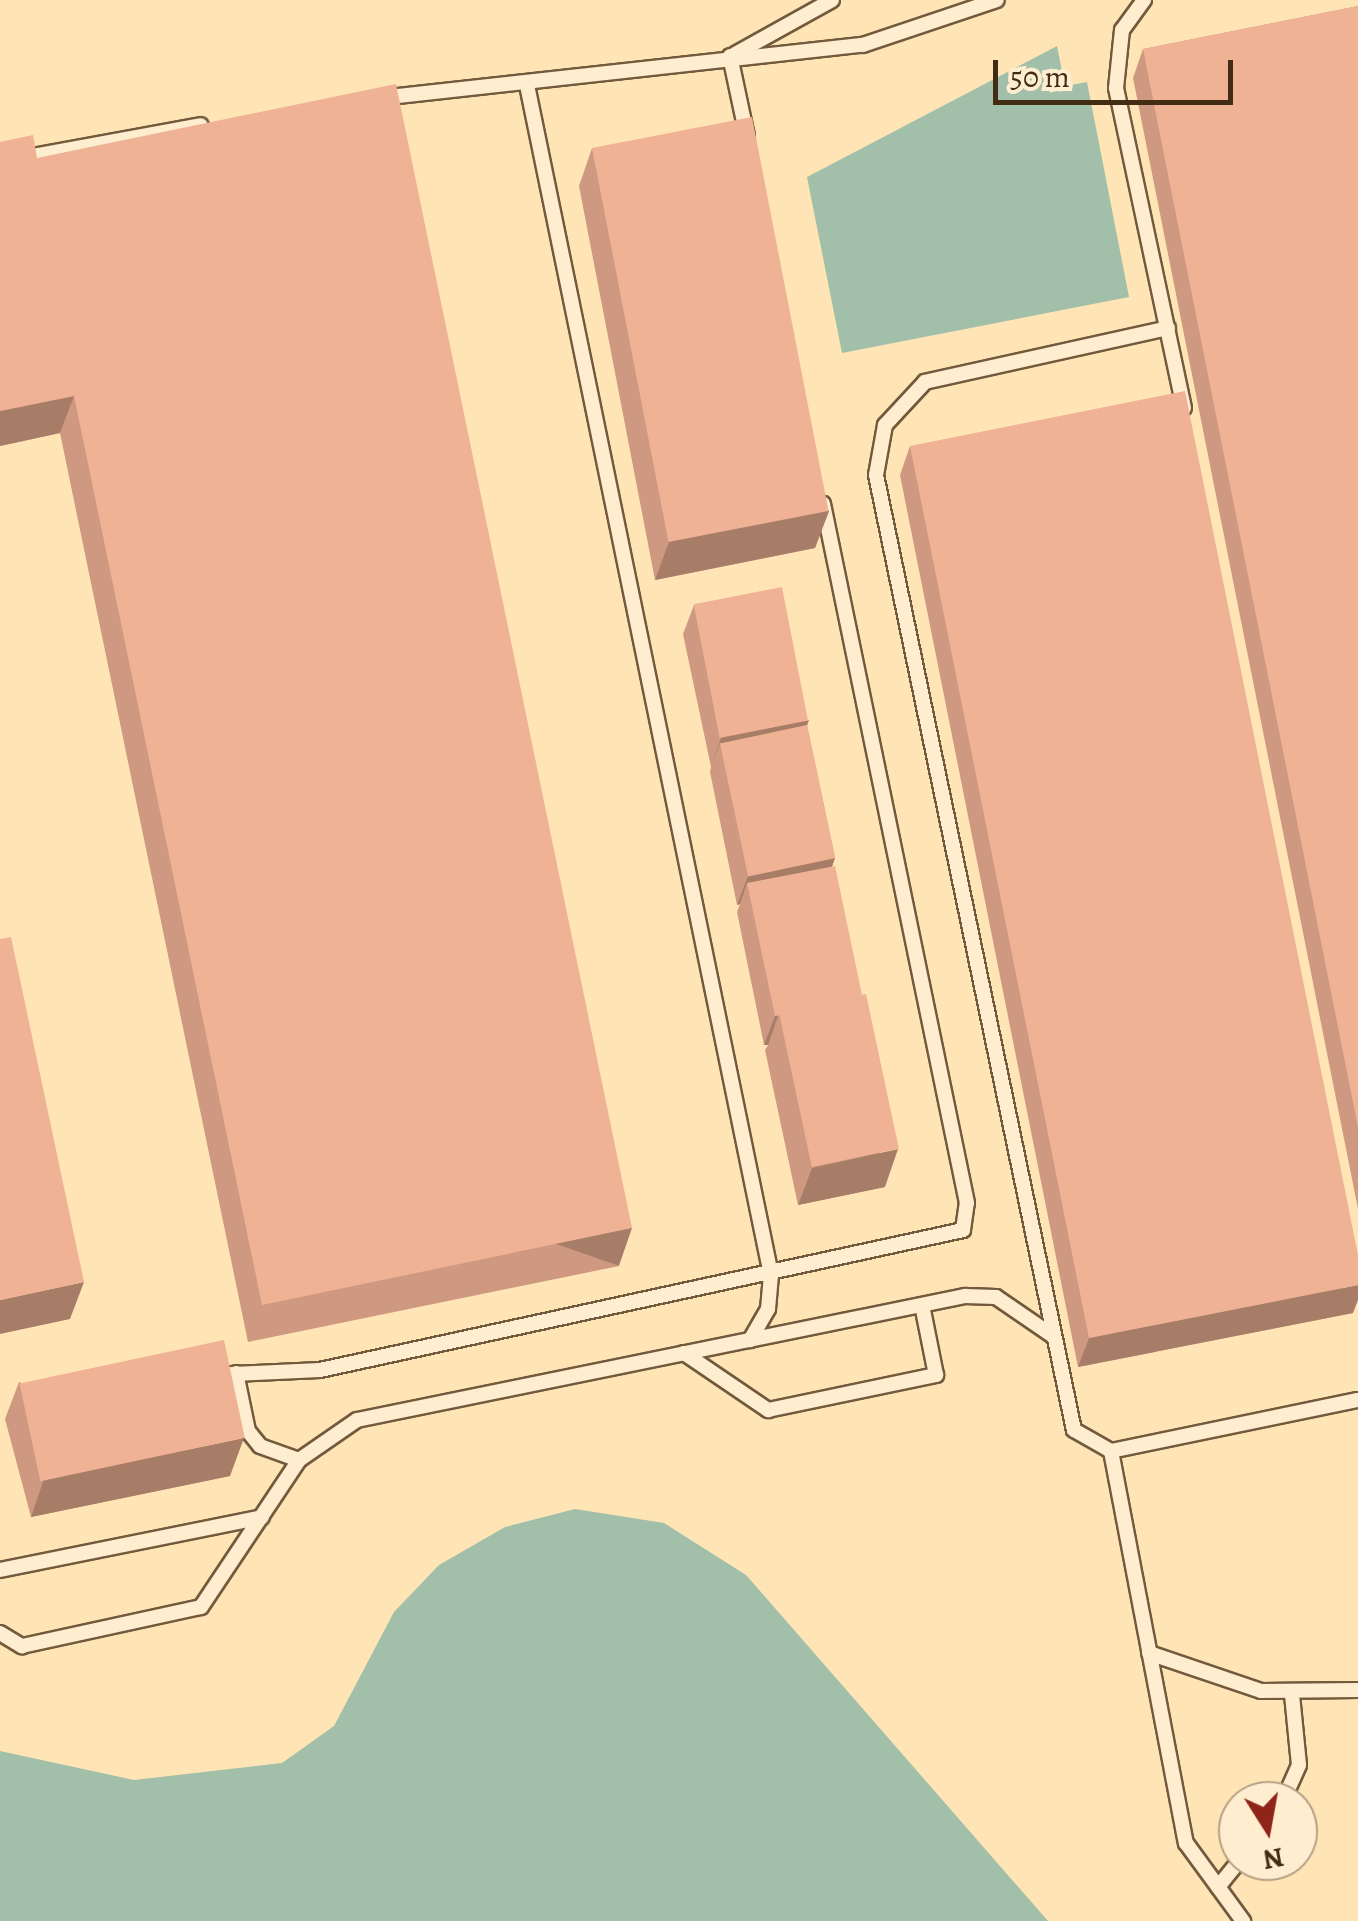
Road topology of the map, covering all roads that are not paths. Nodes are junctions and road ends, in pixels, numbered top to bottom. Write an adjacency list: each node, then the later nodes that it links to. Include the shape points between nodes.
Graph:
1 (832, 0): 4 (lane)
2 (997, 0): 4 (lane, via 862,45)
3 (1144, 0): 10 (lane, via 1113,58)
4 (730, 56): 5 (lane); 8 (lane)
5 (527, 85): 6 (lane); 13 (lane)
6 (352, 102)
7 (214, 123): 9 (lane)
8 (750, 154)
9 (0, 162)
10 (1168, 328): 11 (lane); 15 (lane, via 926,382 902,401 877,451)
11 (1188, 426)
12 (818, 484): 13 (lane, via 968,1217 950,1238)
13 (772, 1276): 16 (lane, via 768,1309); 18 (lane, via 320,1370)
14 (922, 1305): 15 (lane, via 996,1298); 16 (lane); 17 (lane, via 936,1375 768,1410)
15 (1053, 1336): 21 (lane, via 1074,1430)
16 (750, 1340): 17 (lane)
17 (684, 1353): 22 (lane, via 357,1420)
18 (236, 1372): 19 (lane); 22 (lane, via 248,1431 260,1446)
19 (186, 1377)
20 (1358, 1400): 21 (lane)
21 (1111, 1451): 26 (lane)
22 (299, 1460): 23 (lane)
23 (262, 1517): 24 (lane); 25 (lane, via 201,1606 22,1646)
24 (0, 1570)
25 (0, 1633)
26 (1149, 1653): 28 (lane, via 1225,1683); 31 (lane, via 1186,1843)
27 (1358, 1690): 28 (lane)
28 (1292, 1695): 29 (lane, via 1300,1765)
29 (1292, 1781)
30 (1223, 1881): 31 (lane)
31 (1218, 1887): 32 (lane)
32 (1243, 1921)

